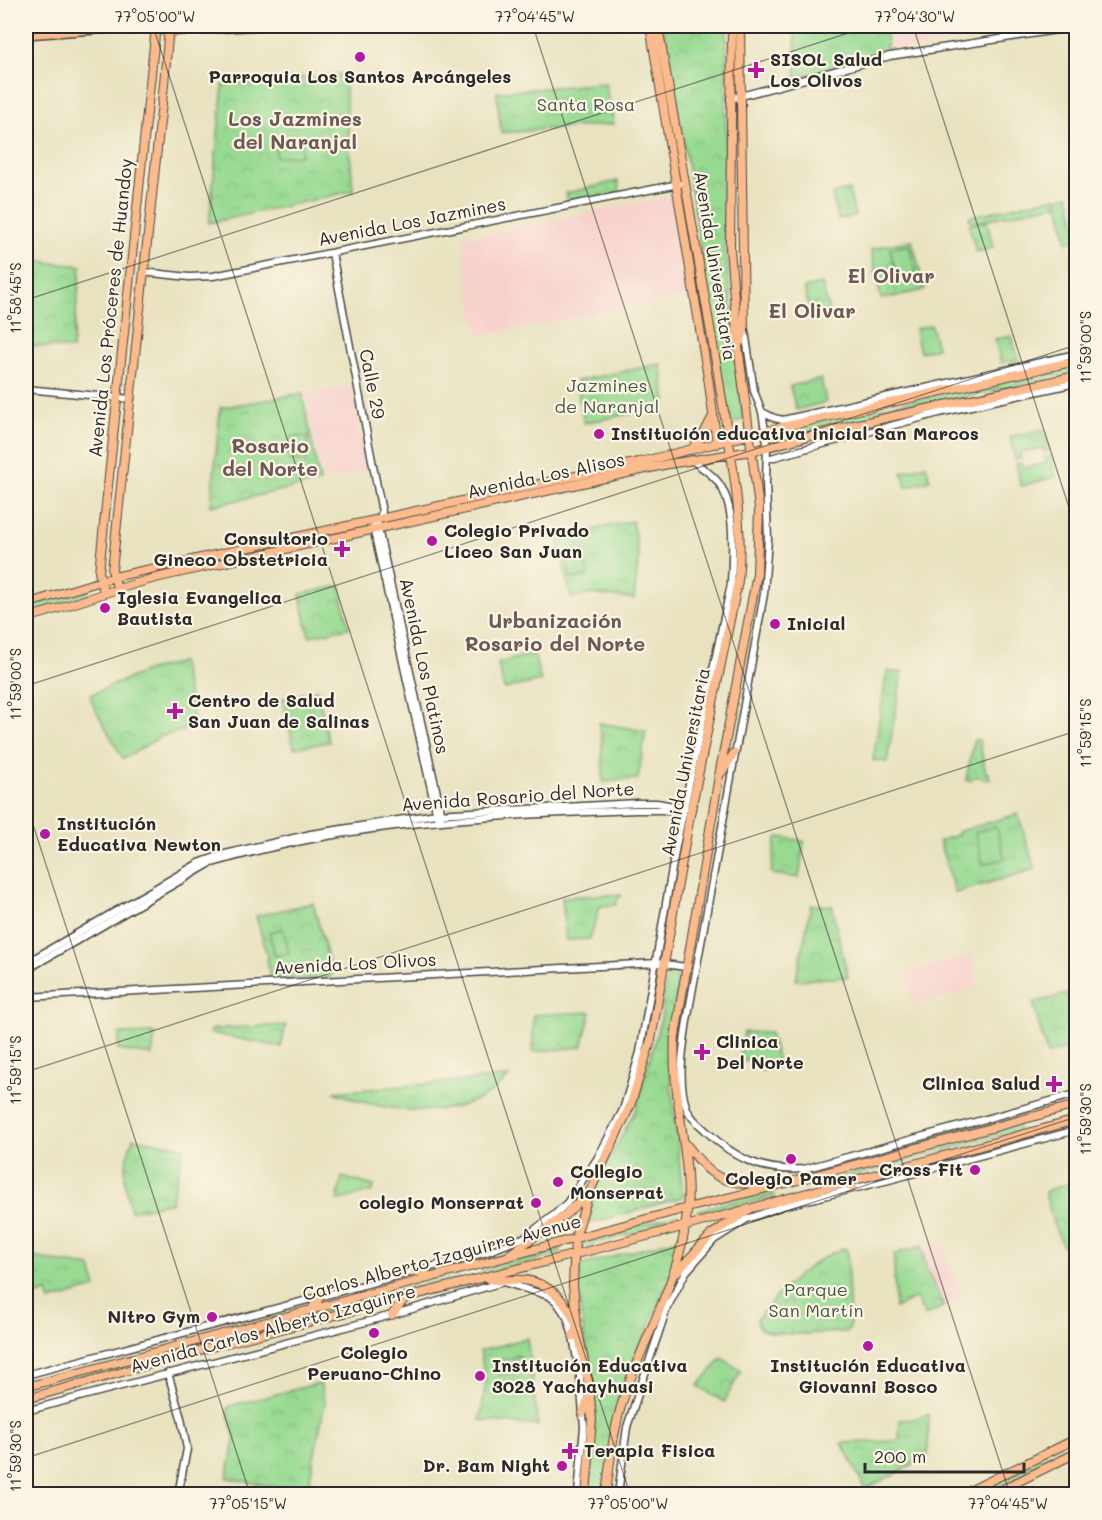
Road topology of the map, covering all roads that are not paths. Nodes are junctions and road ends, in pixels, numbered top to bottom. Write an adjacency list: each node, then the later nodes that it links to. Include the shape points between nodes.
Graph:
1 (137, 26): 10 (highway)
2 (262, 26): 9 (main road)
3 (650, 26): 13 (main road, Avenida Universitaria)
4 (658, 26): 13 (main road, Avenida Universitaria)
5 (732, 26): 12 (main road, Avenida Universitaria)
6 (740, 26): 11 (main road, Avenida Universitaria)
7 (1077, 27): 11 (street, via 890,56)
8 (155, 29): 9 (main road); 27 (main road, Avenida Los Próceres de Huandoy)
9 (168, 29): 17 (main road, Avenida Los Próceres de Huandoy)
10 (26, 34)
11 (740, 97): 12 (street); 18 (main road, Avenida Universitaria)
12 (730, 99): 20 (main road, Avenida Universitaria, via 730,248)
13 (670, 115): 14 (main road, Avenida Universitaria); 15 (main road, Avenida Universitaria)
14 (686, 183): 15 (street, Avenida Los Jazmines); 22 (main road, Avenida Universitaria)
15 (675, 185): 16 (street, Avenida Los Jazmines); 19 (main road, Avenida Universitaria)
16 (332, 253): 17 (street, Avenida Los Jazmines, via 213,276); 46 (street, Calle 29, via 381,512)
17 (143, 272): 28 (main road, Avenida Los Próceres de Huandoy)
18 (744, 331): 20 (main road); 29 (street, Avenida Universitaria, via 754,391)
19 (702, 338): 22 (main road); 30 (main road, Avenida Universitaria)
20 (738, 346): 32 (main road, Avenida Universitaria)
21 (1077, 354): 29 (street, via 796,418 783,420)
22 (715, 357): 33 (main road, Avenida Universitaria)
23 (1077, 361): 31 (main road, Avenida Los Alisos)
24 (1077, 375): 35 (main road, Avenida Los Alisos)
25 (1076, 384): 39 (street, via 939,413)
26 (26, 389): 27 (street)
27 (116, 398): 28 (street); 50 (main road, Avenida Los Próceres de Huandoy, via 100,553)
28 (131, 399): 49 (main road, Avenida Los Próceres de Huandoy)
29 (762, 412): 31 (street, Avenida Universitaria)
30 (713, 416): 34 (main road, Avenida Universitaria); 36 (main road)
31 (765, 431): 32 (main road, Avenida Los Alisos); 35 (street, Avenida Universitaria)
32 (750, 436): 33 (main road, Avenida Los Alisos); 37 (main road, Avenida Universitaria)
33 (728, 441): 34 (main road, Avenida Los Alisos); 38 (main road, Avenida Universitaria)
34 (717, 444): 36 (main road, Avenida Los Alisos)
35 (767, 447): 37 (main road, Avenida Los Alisos); 39 (street, Avenida Universitaria)
36 (690, 451): 41 (main road, Avenida Los Alisos)
37 (752, 451): 38 (main road, Avenida Los Alisos); 45 (main road, Avenida Universitaria)
38 (730, 455): 40 (main road, Avenida Los Alisos); 43 (main road, Avenida Universitaria)
39 (767, 459): 45 (street, Avenida Universitaria)
40 (693, 461): 41 (main road, Avenida Los Alisos); 44 (street, Avenida Universitaria, via 719,483)
41 (620, 471): 42 (main road, Avenida Los Alisos)
42 (609, 473): 46 (main road, Avenida Los Alisos); 47 (main road, Avenida Los Alisos)
43 (737, 497): 44 (main road); 62 (main road, Avenida Universitaria, via 741,543 738,581)
44 (726, 499): 59 (street, Avenida Universitaria, via 732,548 731,584)
45 (762, 500): 55 (main road, Avenida Universitaria); 56 (street, Avenida Universitaria, via 768,539)
46 (375, 520): 47 (street, Avenida Los Platinos); 48 (main road, Avenida Los Alisos)
47 (376, 529): 48 (main road, Avenida Los Alisos); 60 (street, Avenida Los Platinos)
48 (271, 548): 49 (main road, Avenida Los Alisos); 51 (main road, Avenida Los Alisos)
49 (114, 577): 50 (main road, Avenida Los Alisos); 51 (main road, Avenida Los Próceres de Huandoy)
50 (101, 580): 52 (main road, Avenida Los Próceres de Huandoy); 53 (main road, Avenida Los Alisos)
51 (117, 588): 52 (main road, Avenida Los Alisos)
52 (104, 592): 54 (main road, Avenida Los Alisos)
53 (26, 604)
54 (26, 618)
55 (749, 622): 56 (main road); 58 (main road, Avenida Universitaria)
56 (759, 624): 57 (street, Avenida Universitaria)
57 (734, 753): 58 (main road); 68 (street, Avenida Universitaria, via 684,1039)
58 (719, 776): 63 (main road, Avenida Universitaria)
59 (684, 811): 60 (street, Avenida Rosario del Norte, via 637,803); 62 (street, Avenida Universitaria, via 668,890)
60 (440, 817): 61 (street, Avenida Rosario del Norte, via 311,834 209,858); 64 (street, Avenida Rosario del Norte, via 312,839 209,864)
61 (26, 963)
62 (661, 964): 63 (street, Avenida Los Olivos); 65 (street, Avenida Los Olivos); 72 (main road, Avenida Universitaria, via 647,1057 630,1106)
63 (686, 967): 68 (main road, Avenida Universitaria, via 674,1052)
64 (26, 970)
65 (26, 997)
66 (1077, 1094): 68 (street, via 804,1169 784,1170 749,1162)
67 (1077, 1105): 73 (main road, Carlos Alberto Izaguirre Avenue)
68 (684, 1111): 71 (main road, Avenida Universitaria)
69 (1077, 1120): 75 (main road, Carlos Alberto Izaguirre Avenue)
70 (1077, 1130): 76 (street)
71 (684, 1142): 74 (main road, via 716,1177 758,1185); 81 (main road, Avenida Universitaria)
72 (600, 1160): 78 (main road, Avenida Universitaria); 82 (street, Avenida Universitaria, via 567,1203)
73 (810, 1177): 74 (main road, Carlos Alberto Izaguirre Avenue); 77 (main road, via 808,1186)
74 (791, 1182): 79 (main road, via 797,1186); 81 (main road, Carlos Alberto Izaguirre Avenue)
75 (841, 1182): 76 (main road); 77 (main road, Carlos Alberto Izaguirre Avenue)
76 (853, 1188): 118 (street, via 747,1219 714,1240 686,1272 667,1308 632,1408)
77 (813, 1190): 79 (main road, Carlos Alberto Izaguirre Avenue)
78 (589, 1192): 84 (main road); 85 (main road, Avenida Universitaria)
79 (795, 1195): 80 (main road, Carlos Alberto Izaguirre Avenue)
80 (758, 1205): 83 (main road, Carlos Alberto Izaguirre Avenue); 92 (main road, via 712,1234)
81 (687, 1208): 83 (main road, Avenida Universitaria); 85 (main road, Carlos Alberto Izaguirre Avenue)
82 (541, 1225): 84 (main road); 91 (street, Avenida Carlos Alberto Izaguirre, via 525,1237 486,1252)
83 (686, 1226): 86 (main road, Carlos Alberto Izaguirre Avenue); 92 (main road, Avenida Universitaria)
84 (537, 1234): 87 (main road)
85 (575, 1238): 86 (main road, Avenida Universitaria); 87 (main road, Carlos Alberto Izaguirre Avenue)
86 (573, 1254): 90 (main road, Carlos Alberto Izaguirre Avenue); 101 (main road, Avenida Universitaria)
87 (505, 1258): 88 (main road, Carlos Alberto Izaguirre Avenue)
88 (478, 1265): 89 (main road, Carlos Alberto Izaguirre Avenue); 94 (main road, via 477,1273)
89 (457, 1270): 93 (main road, Carlos Alberto Izaguirre Avenue); 96 (main road, via 463,1275)
90 (516, 1270): 94 (main road, Carlos Alberto Izaguirre Avenue); 95 (main road)
91 (415, 1271): 93 (main road); 97 (street, Avenida Carlos Alberto Izaguirre)
92 (675, 1274): 117 (main road, Avenida Universitaria, via 623,1400)
93 (431, 1276): 99 (main road, Carlos Alberto Izaguirre Avenue)
94 (483, 1279): 95 (main road); 96 (main road, Carlos Alberto Izaguirre Avenue)
95 (503, 1282): 100 (street, Avenida Carlos Alberto Izaguirre); 101 (main road, via 526,1280 548,1288 572,1312); 103 (street, via 544,1293 556,1301)
96 (462, 1285): 98 (main road, Carlos Alberto Izaguirre Avenue)
97 (320, 1297): 99 (main road); 106 (street, Avenida Carlos Alberto Izaguirre)
98 (405, 1298): 100 (main road); 104 (main road, Carlos Alberto Izaguirre Avenue)
99 (311, 1310): 102 (main road, Carlos Alberto Izaguirre Avenue)
100 (392, 1315): 105 (street, Avenida Carlos Alberto Izaguirre)
101 (577, 1328): 103 (main road); 108 (main road, Avenida Universitaria)
102 (223, 1333): 104 (main road, via 229,1336); 107 (main road, Carlos Alberto Izaguirre Avenue)
103 (573, 1336): 111 (street)
104 (226, 1343): 109 (main road, Carlos Alberto Izaguirre Avenue)
105 (168, 1373): 110 (street, Avenida Carlos Alberto Izaguirre); 114 (street, via 187,1449)
106 (26, 1375)
107 (26, 1387)
108 (590, 1394): 111 (main road); 116 (main road, Avenida Universitaria)
109 (26, 1399)
110 (26, 1411)
111 (583, 1413): 115 (street)
112 (1077, 1439): 119 (main road)
113 (1077, 1453): 120 (main road)
114 (178, 1494)
115 (578, 1494)
116 (586, 1494)
117 (606, 1494)
118 (618, 1494)
119 (963, 1494)
120 (993, 1494)

